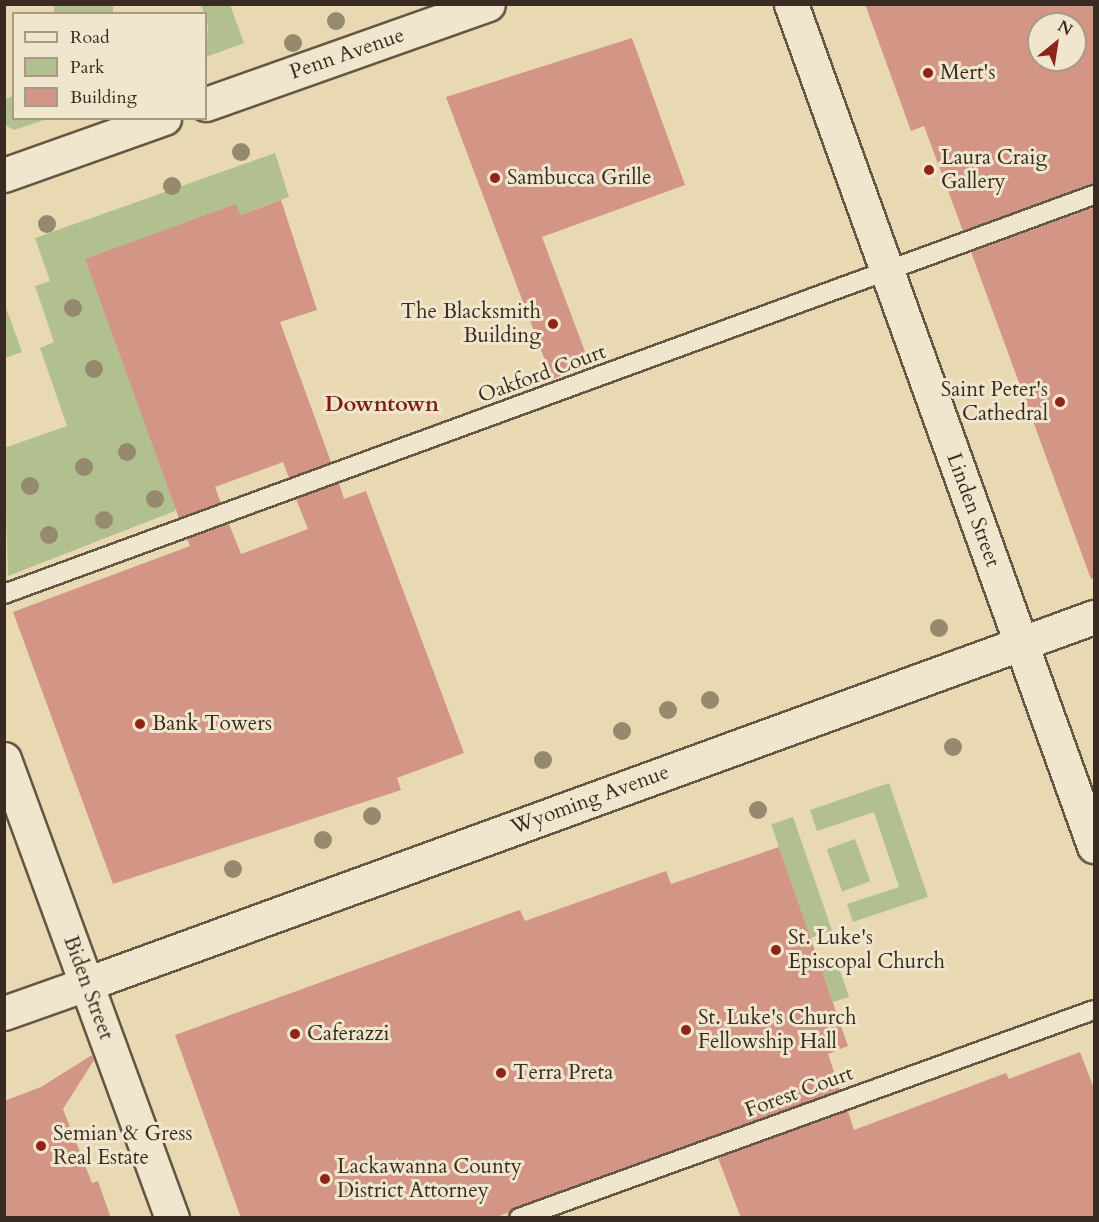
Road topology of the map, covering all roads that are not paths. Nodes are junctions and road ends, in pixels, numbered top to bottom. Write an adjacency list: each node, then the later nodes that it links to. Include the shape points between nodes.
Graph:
1 (488, 4): 3 (main road, Penn Avenue)
2 (791, 4): 7 (main road, Linden Street)
3 (207, 104)
4 (158, 120): 5 (main road)
5 (4, 175)
6 (1095, 195): 7 (lane, Oakford Court)
7 (887, 272): 8 (lane, Oakford Court); 10 (main road, Linden Street)
8 (4, 594)
9 (1095, 617): 10 (main road, Wyoming Avenue)
10 (1021, 643): 12 (main road, Linden Street); 13 (main road, Wyoming Avenue)
11 (4, 759): 13 (main road, Biden Street)
12 (1095, 846)
13 (86, 984): 15 (main road, Wyoming Avenue); 16 (main road, Biden Street)
14 (1095, 1010): 17 (lane, Forest Court)
15 (4, 1013)
16 (172, 1218)
17 (519, 1218)

